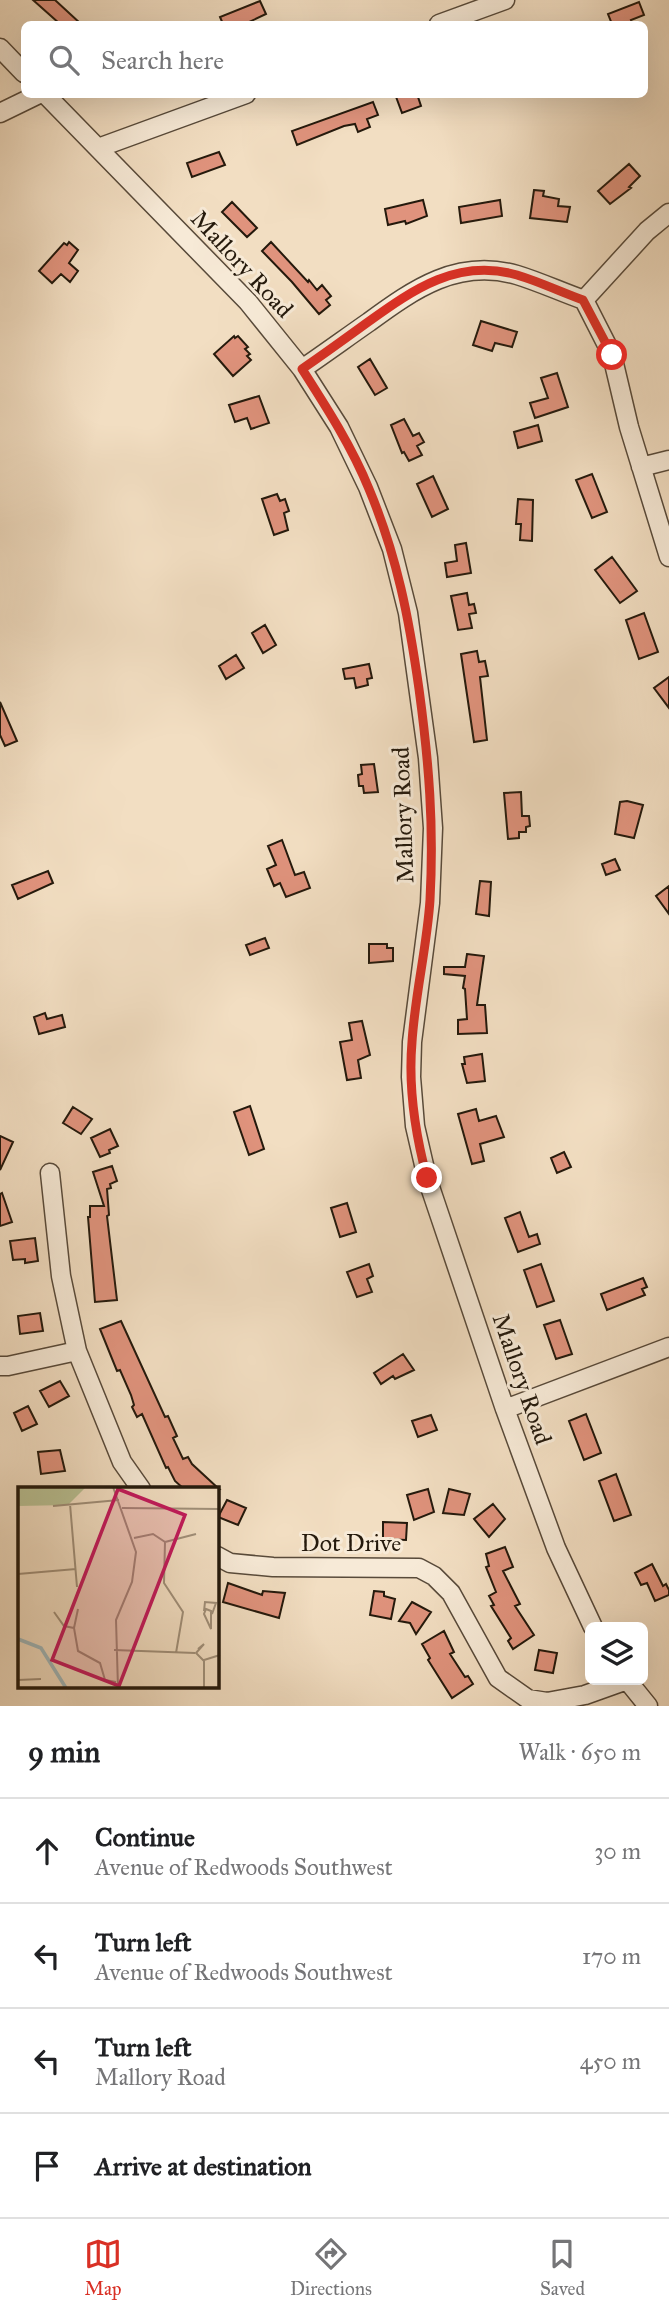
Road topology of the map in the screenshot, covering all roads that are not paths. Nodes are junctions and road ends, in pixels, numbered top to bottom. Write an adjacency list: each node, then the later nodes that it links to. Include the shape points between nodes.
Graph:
1 (505, 0): 2 (street)
2 (447, 21)
3 (0, 48): 4 (street)
4 (21, 70)
5 (31, 98): 8 (street)
6 (49, 98): 9 (street, Mallory Road)
7 (235, 98): 9 (street)
8 (0, 113)
9 (98, 148): 12 (street, Mallory Road, via 247,302)
10 (669, 213): 11 (street)
11 (583, 300): 12 (street, via 516,275 486,271 453,274 410,292); 14 (street, via 612,355)
12 (302, 369): 20 (street, Mallory Road, via 339,427 368,487 392,549 408,613 433,828 430,903 412,1042 413,1113 427,1178)
13 (669, 460): 14 (street)
14 (641, 467): 15 (street)
15 (669, 556)
16 (50, 1173): 18 (street, via 61,1276)
17 (669, 1347): 20 (street)
18 (77, 1351): 19 (street); 21 (street, via 122,1462)
19 (0, 1366)
20 (505, 1409): 23 (street, Mallory Road, via 556,1548)
21 (140, 1487)
22 (219, 1557): 24 (street, Dot Drive, via 230,1563 273,1567 419,1568 451,1593 498,1678 528,1699 547,1702)
23 (591, 1622)
24 (613, 1685)
25 (631, 1685): 26 (street)
26 (648, 1706)

